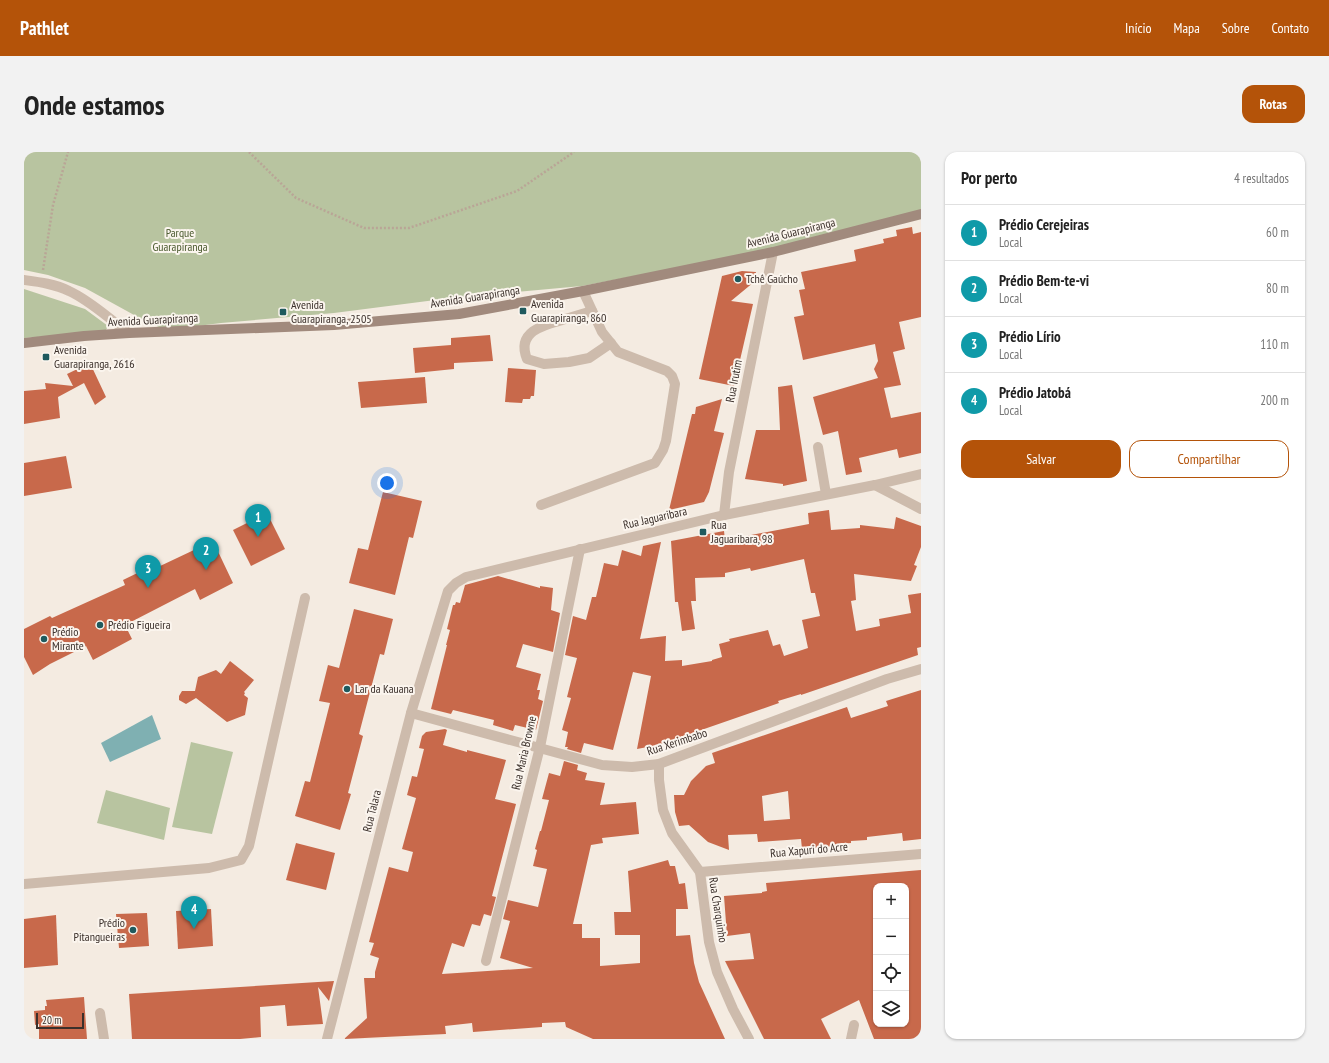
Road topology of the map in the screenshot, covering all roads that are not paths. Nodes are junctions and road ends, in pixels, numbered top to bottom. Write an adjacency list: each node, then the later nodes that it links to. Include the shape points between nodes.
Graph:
1 (921, 214): 2 (main road, Avenida Guarapiranga)
2 (773, 252): 4 (main road, Avenida Guarapiranga); 15 (street, Rua Irutim, via 729,472)
3 (24, 280): 6 (street, via 68,290 93,305)
4 (583, 291): 5 (street); 6 (main road, Avenida Guarapiranga, via 459,314 322,326)
5 (592, 311): 8 (street, via 602,332); 8 (street, via 537,328 526,342 527,359 544,364 569,362 589,358)
6 (129, 333): 7 (main road, Avenida Guarapiranga)
7 (24, 343)
8 (611, 343): 13 (street, via 618,352 667,371 672,376 675,384 663,450 655,463)
9 (818, 447): 12 (street)
10 (921, 474): 11 (street, Rua Jaguaribara)
11 (875, 485): 12 (street, Rua Jaguaribara); 14 (street)
12 (826, 494): 15 (street, Rua Jaguaribara)
13 (541, 505)
14 (921, 509)
15 (724, 515): 16 (street, Rua Jaguaribara)
16 (580, 549): 17 (street, Rua Jaguaribara, via 466,577); 21 (street, Rua Maria Browne)
17 (448, 591): 20 (street, Rua Talara)
18 (305, 598): 25 (street, via 249,846 240,860 209,868)
19 (921, 669): 22 (street, Rua Xerimbabo, via 887,679)
20 (411, 713): 21 (street, Rua Xerimbabo); 30 (street, Rua Talara)
21 (540, 747): 22 (street, Rua Xerimbabo, via 602,765 632,767); 26 (street, Rua Maria Browne)
22 (659, 764): 24 (street, Rua Charquinho, via 663,810 672,833)
23 (921, 854): 24 (street, Rua Xapuri do Acre)
24 (700, 872): 31 (street, Rua Charquinho, via 709,942 717,972)
25 (24, 884)
26 (486, 961)
27 (100, 1013): 29 (street)
28 (854, 1025): 32 (street)
29 (104, 1039)
30 (328, 1039)
31 (749, 1039)
32 (851, 1039)

